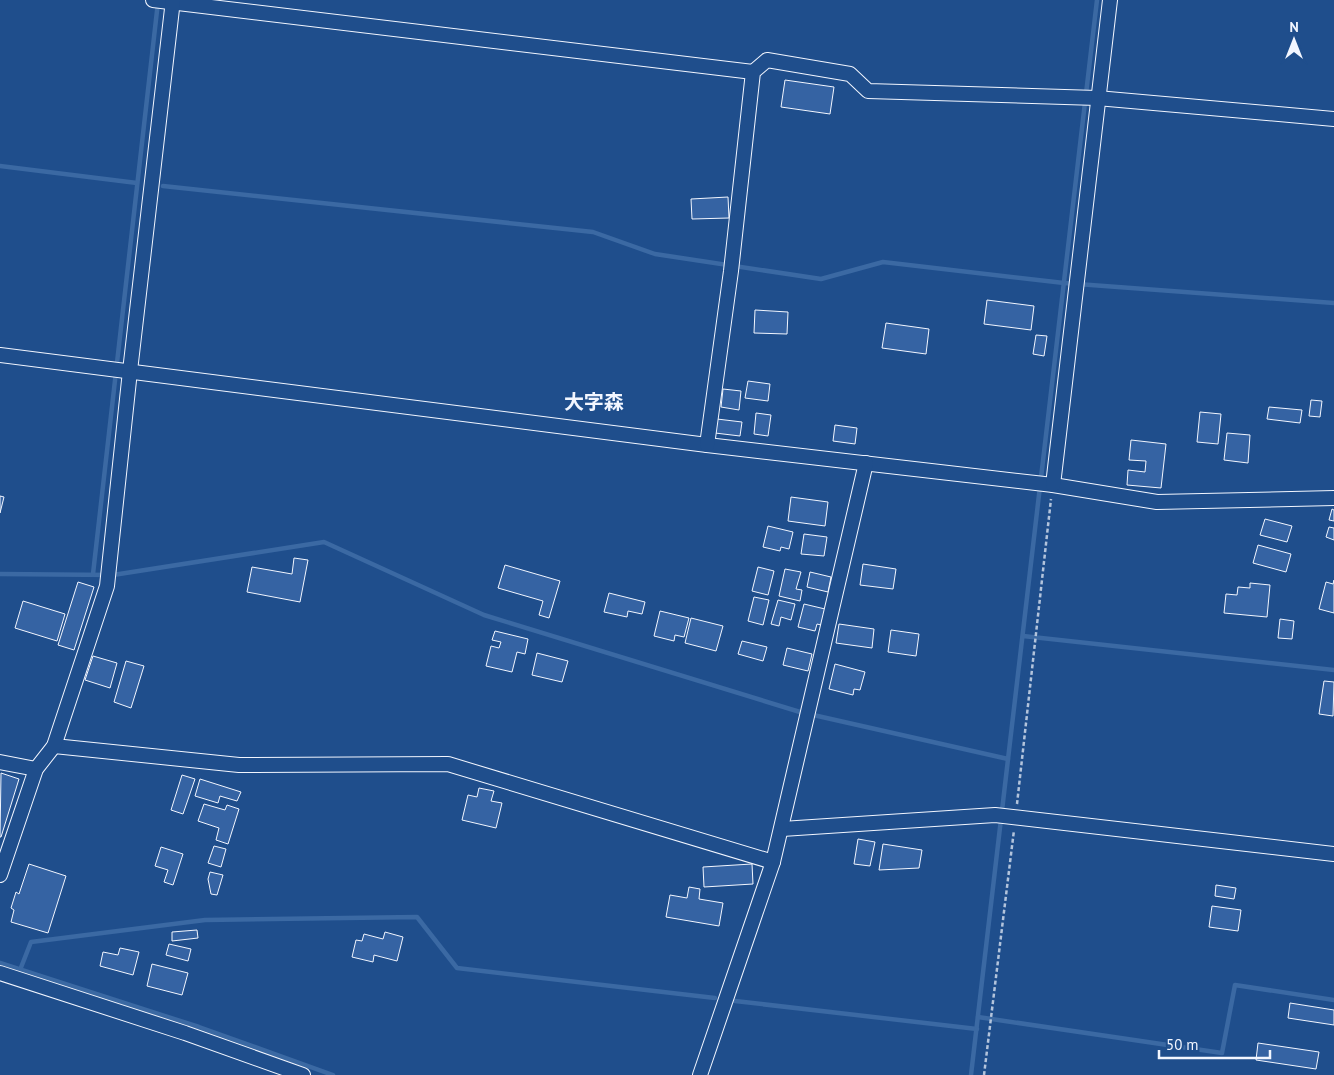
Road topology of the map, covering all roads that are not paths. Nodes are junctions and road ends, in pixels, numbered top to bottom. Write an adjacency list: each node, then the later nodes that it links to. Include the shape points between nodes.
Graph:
1 (153, 0): 3 (street)
2 (1110, 0): 5 (street)
3 (173, 1): 4 (street); 8 (street)
4 (753, 72): 5 (street, via 767,60 850,74 868,91); 9 (street, via 732,264)
5 (1097, 98): 6 (street); 11 (street)
6 (1334, 119)
7 (0, 355): 8 (street)
8 (130, 371): 9 (street); 13 (street, via 107,586)
9 (707, 444): 10 (street)
10 (866, 463): 11 (street); 16 (street)
11 (1053, 485): 12 (street, via 1157,502)
12 (1334, 498)
13 (54, 746): 15 (street); 18 (street, via 239,765 448,764)
14 (0, 762): 15 (street)
15 (36, 769): 19 (street)
16 (782, 829): 17 (street, via 1001,816); 18 (street)
17 (1334, 854)
18 (773, 862): 22 (street)
19 (0, 875)
20 (0, 973): 21 (street)
21 (303, 1075)
22 (700, 1075)

